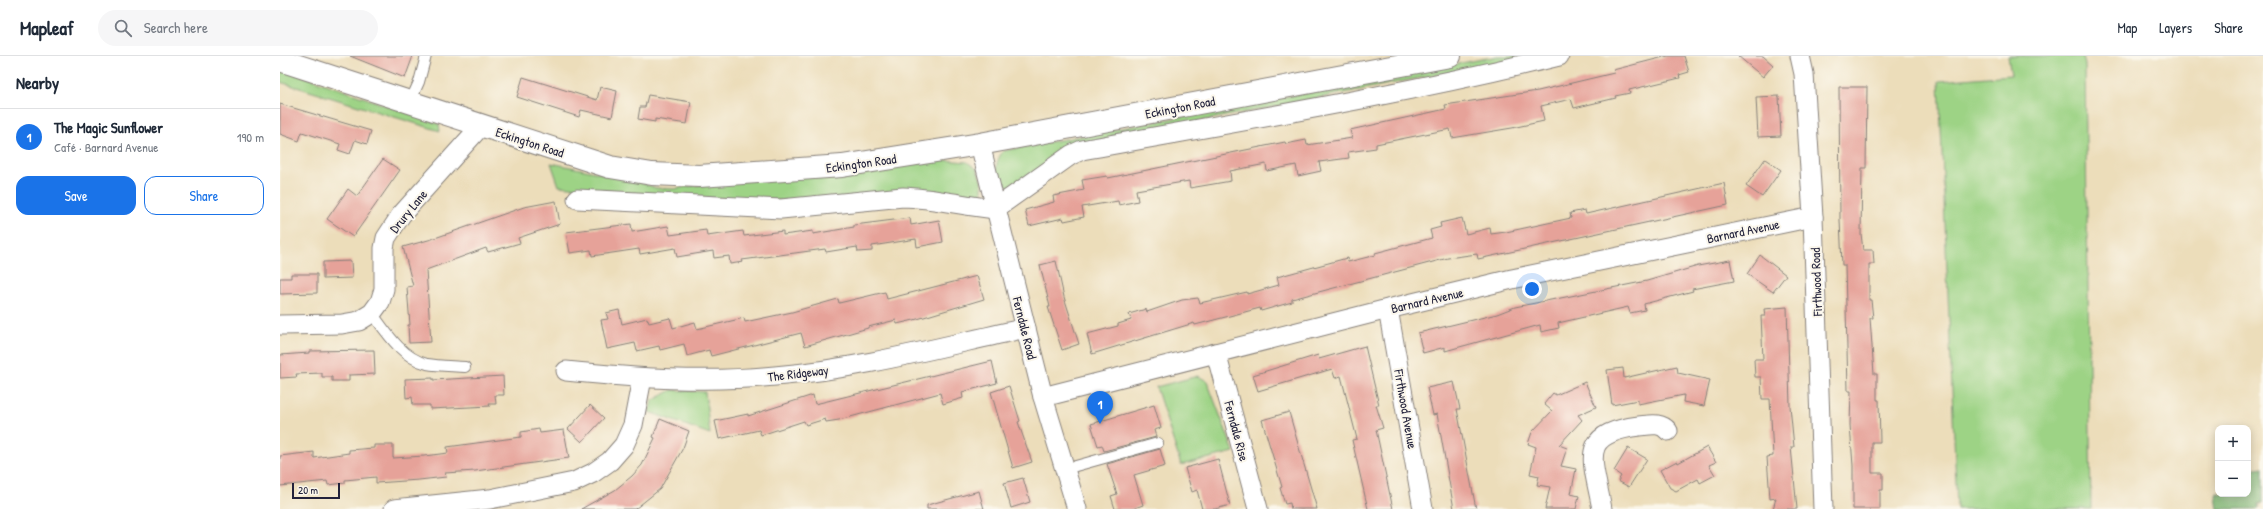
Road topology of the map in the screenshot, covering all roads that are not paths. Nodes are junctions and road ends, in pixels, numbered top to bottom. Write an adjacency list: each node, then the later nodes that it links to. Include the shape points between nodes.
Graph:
1 (426, 56): 6 (lane)
2 (1450, 56): 8 (main road, Eckington Road)
3 (1559, 56): 10 (street, Eckington Road, via 1507,69 1312,108 1082,150 1071,155)
4 (1800, 56): 11 (street, Firthwood Road, via 1805,82)
5 (280, 60): 6 (main road, Eckington Road)
6 (410, 102): 7 (main road, Eckington Road)
7 (481, 126): 8 (main road, Eckington Road, via 610,167 652,174 699,176 842,166); 13 (street, Drury Lane, via 402,215 386,238 384,289 380,302)
8 (980, 144): 10 (street, Ferndale Road)
9 (577, 199): 10 (street, via 781,209 920,197 963,206)
10 (995, 209): 15 (street, Ferndale Road)
11 (1813, 217): 12 (street, Barnard Avenue, via 1512,279); 29 (street, Firthwood Road)
12 (1388, 309): 16 (street, Barnard Avenue); 27 (street, Firthwood Avenue)
13 (372, 313): 14 (street, via 359,321 342,324); 17 (lane, via 391,338 416,360 427,364)
14 (280, 325)
15 (1026, 328): 19 (street, The Ridgeway, via 868,363 806,372 736,378); 20 (street, Ferndale Road)
16 (1216, 353): 20 (street, Barnard Avenue); 26 (street, Ferndale Rise)
17 (464, 367)
18 (566, 371): 19 (street, The Ridgeway)
19 (642, 378): 24 (street, via 632,425 624,444 610,461 593,473 574,482 490,499)
20 (1044, 397): 23 (street, Ferndale Road)
21 (1668, 431): 28 (street, via 1661,425 1653,424 1615,430 1598,440 1594,449 1594,461)
22 (1158, 443): 23 (lane)
23 (1066, 469): 25 (street, Ferndale Road)
24 (394, 509)
25 (1077, 509)
26 (1258, 509)
27 (1423, 509)
28 (1602, 509)
29 (1823, 509)

